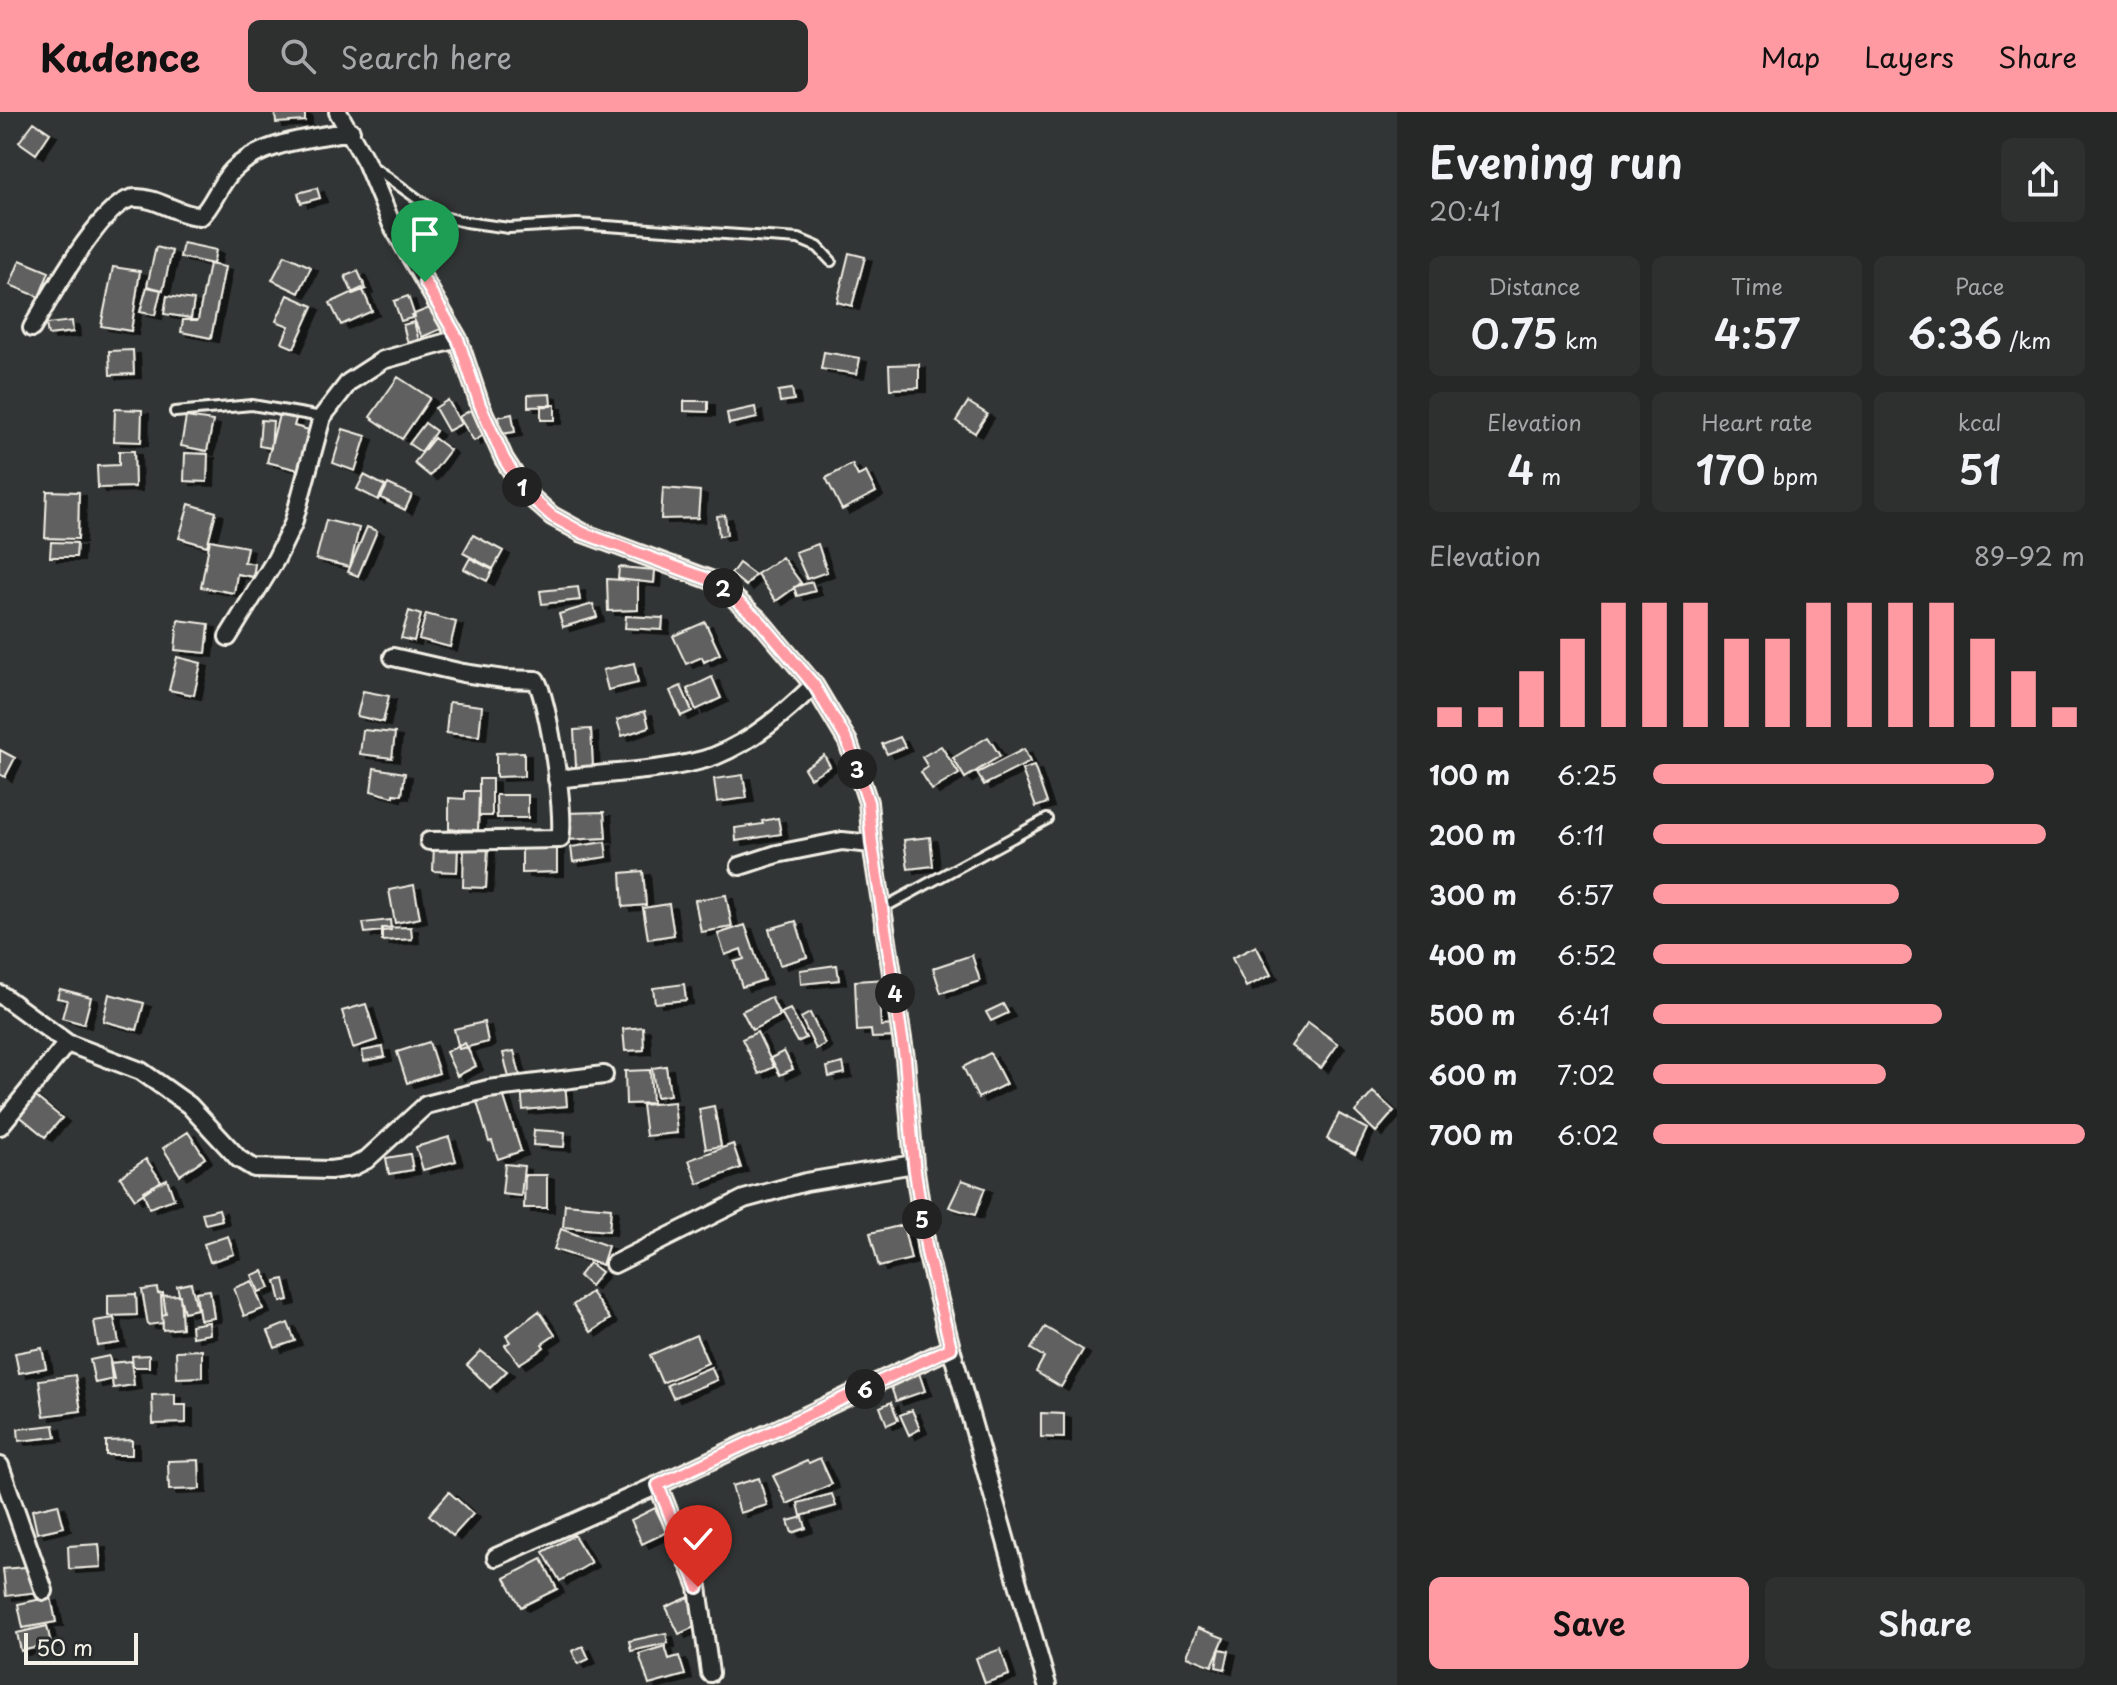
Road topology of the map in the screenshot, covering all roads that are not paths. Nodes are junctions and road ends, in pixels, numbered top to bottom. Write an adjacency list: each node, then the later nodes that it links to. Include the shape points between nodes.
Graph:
1 (338, 112): 2 (street)
2 (351, 131): 3 (street); 5 (street, via 253,155 234,169 201,216 133,197 123,201 100,222 69,265)
3 (366, 162): 4 (lane, via 443,217 466,222 799,239 818,247); 6 (street, via 392,225)
4 (831, 261)
5 (32, 328)
6 (458, 339): 8 (street, via 383,360 349,382); 11 (street, via 504,459 526,493 583,533 716,582 759,620)
7 (175, 412): 8 (lane, via 252,405)
8 (322, 417): 9 (street, via 293,524)
9 (228, 637)
10 (393, 657): 12 (street, via 463,673 536,680)
11 (814, 685): 12 (street, via 783,715 712,757); 15 (street, via 848,742 868,802)
12 (557, 779): 14 (street, via 560,839)
13 (1047, 819): 17 (lane)
14 (429, 841)
15 (872, 844): 16 (street, via 842,841); 17 (street)
16 (740, 866)
17 (882, 908): 22 (street, via 905,1058)
18 (0, 994): 19 (street)
19 (67, 1043): 20 (street, via 141,1071 189,1105 254,1168 352,1167 426,1105 488,1089); 21 (street)
20 (604, 1075)
21 (0, 1126)
22 (914, 1164): 23 (street, via 806,1182 744,1199); 24 (street, via 927,1252)
23 (614, 1264)
24 (951, 1348): 26 (street); 30 (street)
25 (0, 1466): 28 (street)
26 (658, 1485): 27 (street); 29 (street, via 698,1587)
27 (496, 1557)
28 (44, 1591)
29 (710, 1673)
30 (1047, 1685)

